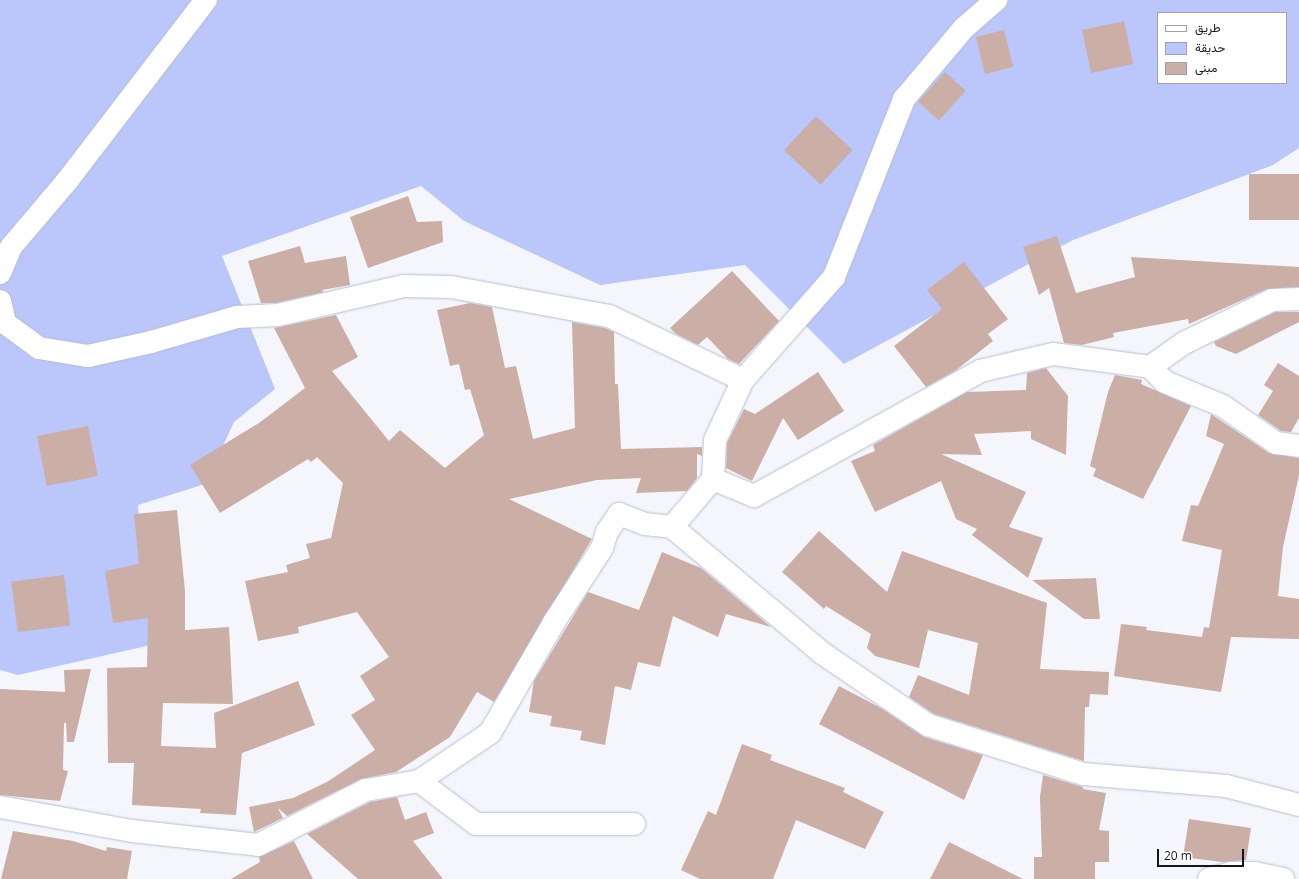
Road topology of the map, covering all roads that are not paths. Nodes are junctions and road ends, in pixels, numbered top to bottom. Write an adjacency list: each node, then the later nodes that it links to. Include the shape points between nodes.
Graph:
1 (206, 0): 3 (street, via 67,181)
2 (996, 0): 8 (street, via 964,28 904,99 834,277)
3 (7, 246): 4 (street)
4 (0, 273)
5 (1299, 299): 7 (street, via 1272,300 1184,343)
6 (0, 301): 8 (street, via 5,323 39,348 88,356 151,342 237,317 278,315 404,286 451,287 609,316)
7 (1150, 367): 9 (street, via 1165,382 1223,406 1276,443); 10 (street, via 1053,354 980,371 754,496)
8 (742, 380): 10 (street, via 715,440)
9 (1299, 446)
10 (713, 479): 11 (street)
11 (672, 527): 12 (street, via 645,524 619,514 607,532 602,548 554,622 490,733); 13 (street, via 822,654 928,724 1083,774 1226,786)
12 (419, 781): 14 (street, via 366,790 258,845 132,831); 15 (street, via 476,824)
13 (1299, 806)
14 (0, 807)
15 (634, 824)
16 (1209, 879): 17 (street, via 1231,873 1255,873)
17 (1283, 879)

